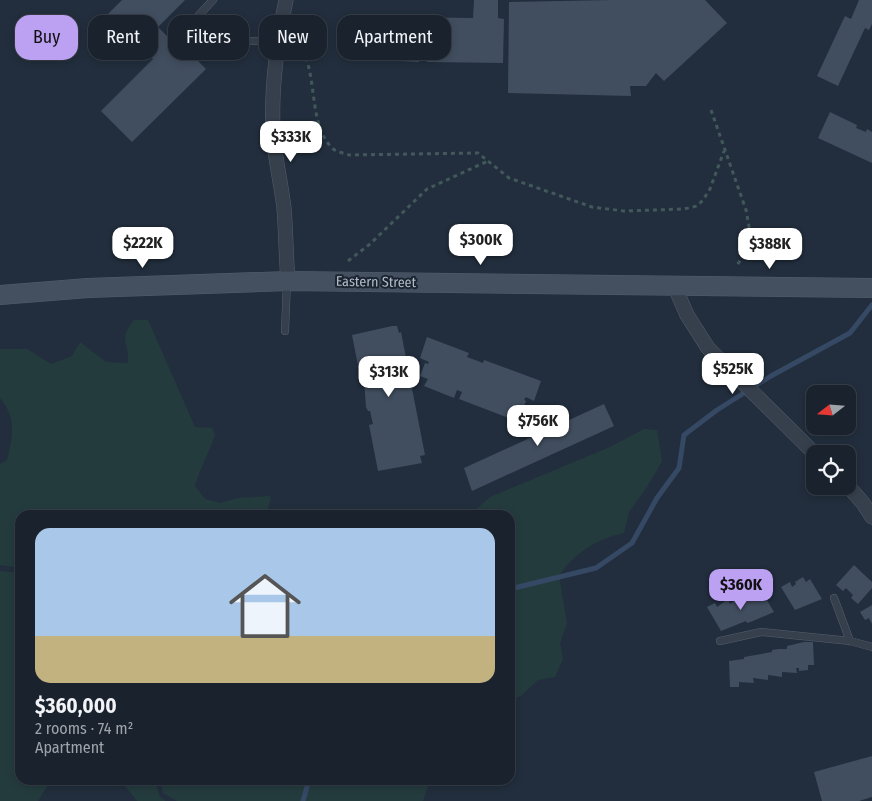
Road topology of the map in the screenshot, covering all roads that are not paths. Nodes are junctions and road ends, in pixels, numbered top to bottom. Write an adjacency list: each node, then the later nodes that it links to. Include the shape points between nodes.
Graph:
1 (213, 0): 4 (lane, via 198,16 202,33 222,41)
2 (286, 0): 3 (street)
3 (283, 15)
4 (259, 41)
5 (275, 60): 6 (street, via 273,130 284,208)
6 (288, 281): 7 (street, Eastern Street); 9 (street, Eastern Street, via 88,288); 10 (lane)
7 (674, 285): 8 (street, Eastern Street); 11 (street, via 694,328 708,348)
8 (869, 288)
9 (0, 295)
10 (284, 331)
11 (806, 445)
12 (856, 493): 13 (street)
13 (867, 502): 14 (street)
14 (872, 517)
15 (834, 598): 17 (lane)
16 (720, 641): 17 (lane, via 761,632)
17 (850, 641): 18 (lane)
18 (872, 647)

